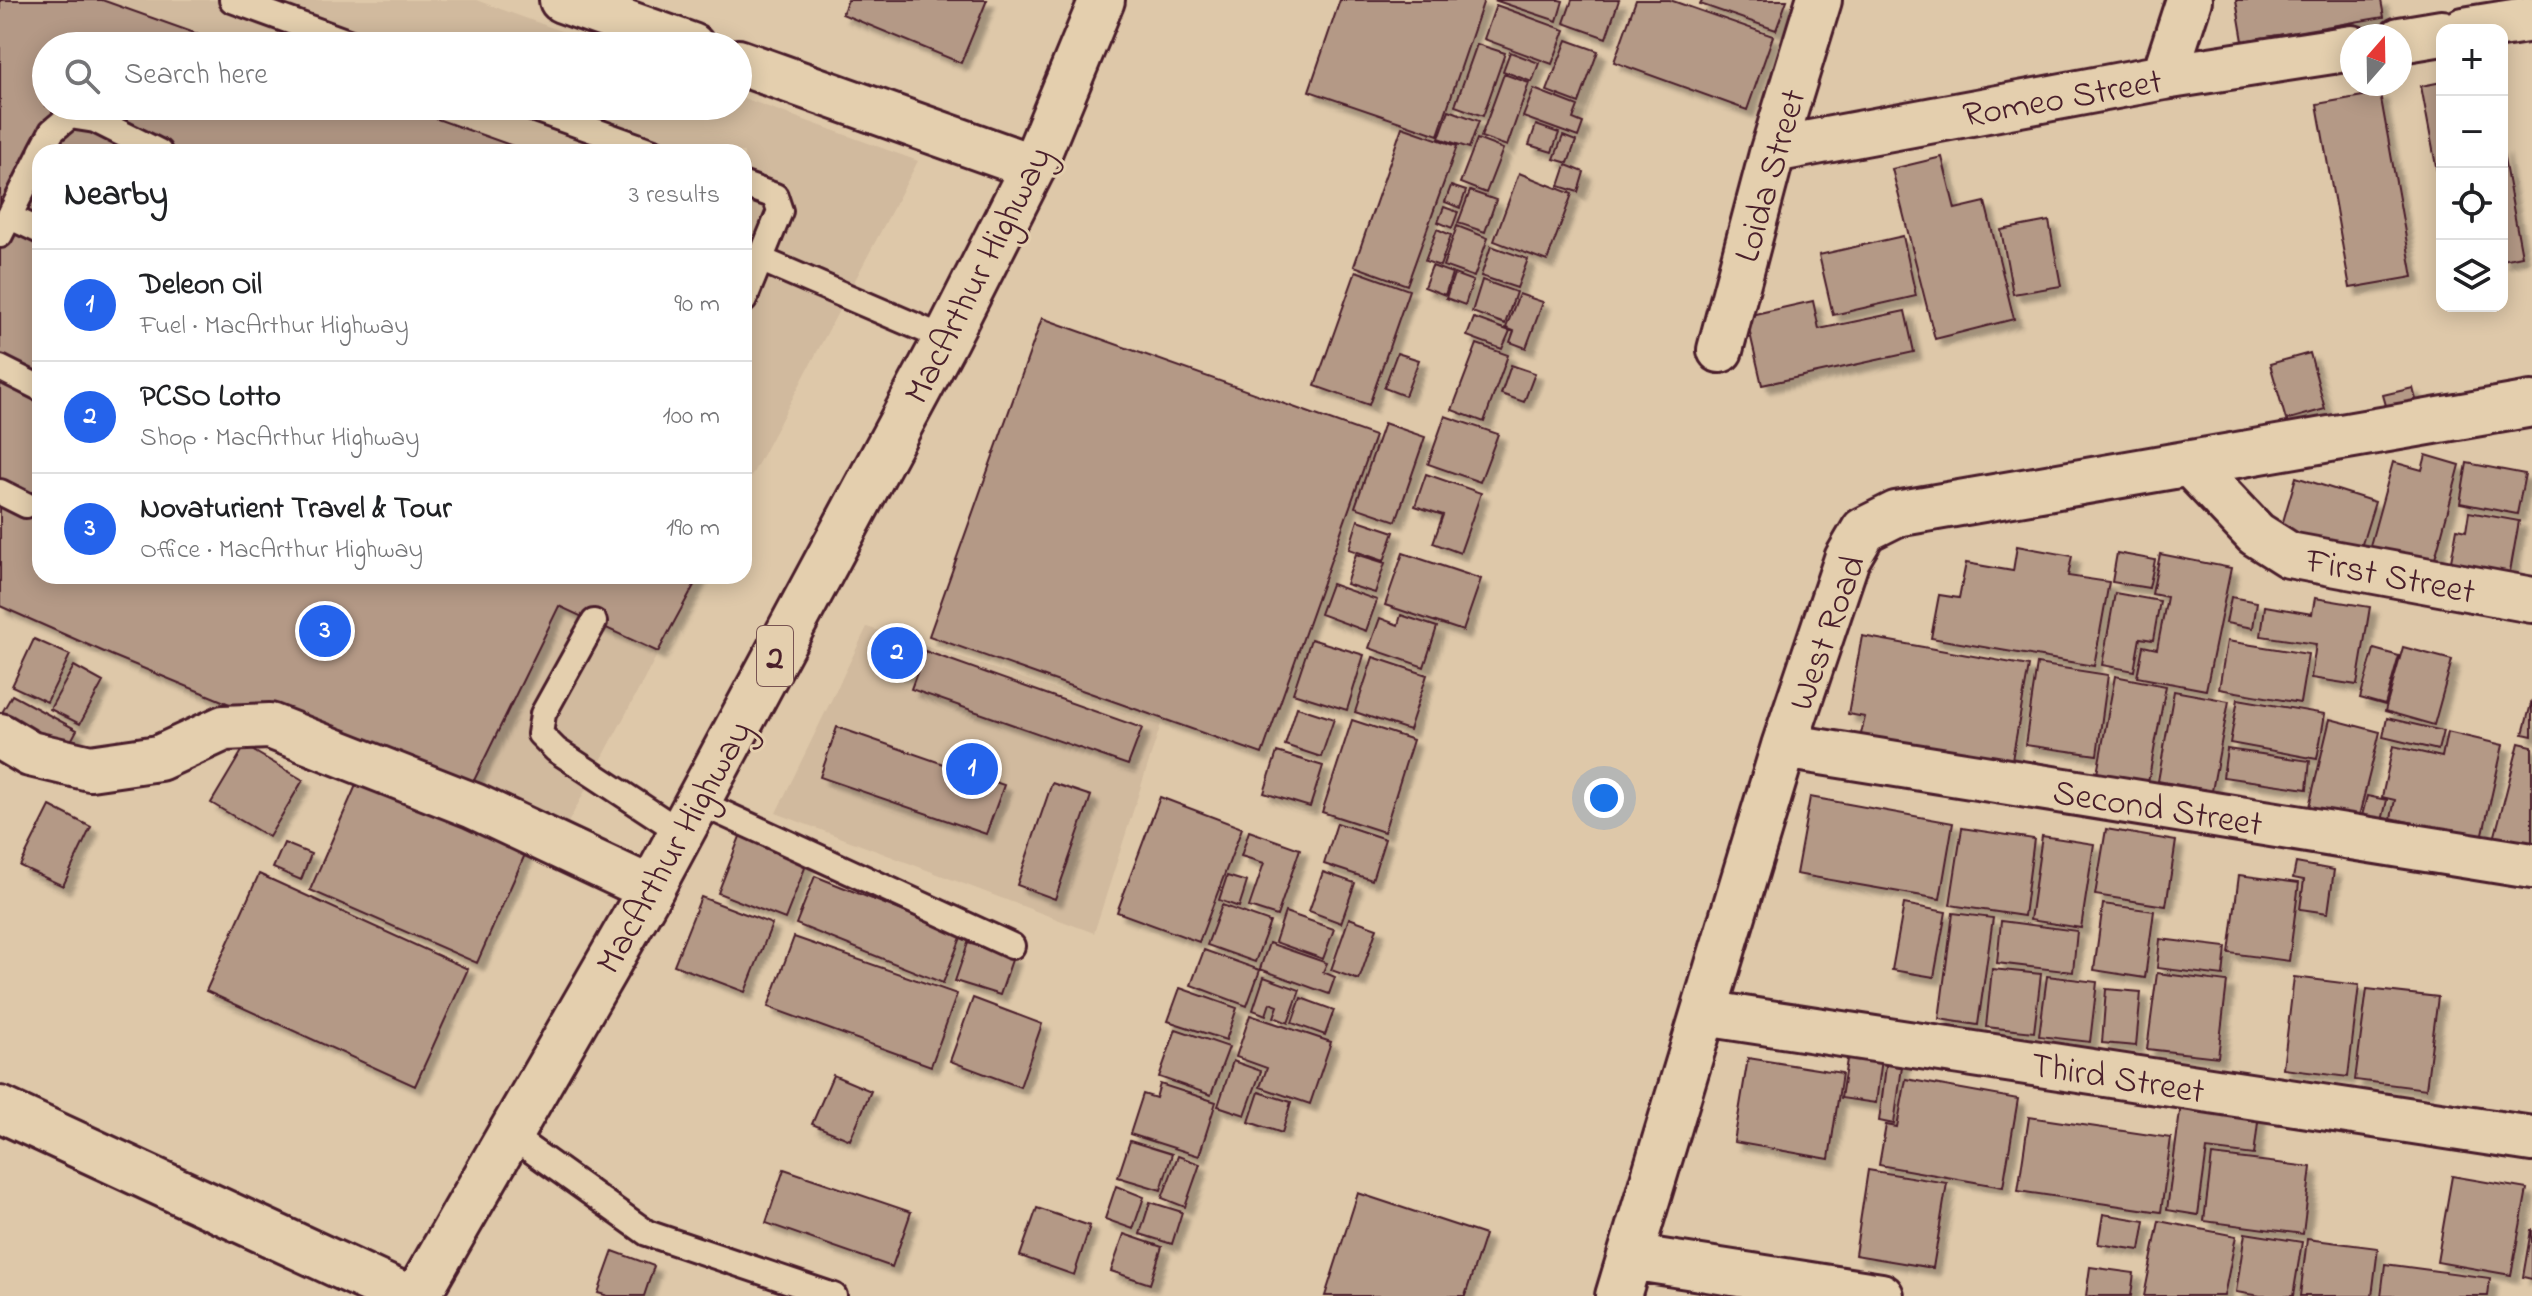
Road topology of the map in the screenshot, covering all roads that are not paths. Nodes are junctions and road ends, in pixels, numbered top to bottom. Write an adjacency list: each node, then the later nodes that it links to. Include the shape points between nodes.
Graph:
1 (232, 0): 8 (lane)
2 (562, 0): 9 (main road)
3 (1102, 0): 22 (main road, MacArthur Highway / 2)
4 (1819, 0): 21 (main road, Loida Street)
5 (2189, 0): 14 (main road)
6 (2532, 19): 7 (main road)
7 (2501, 24)
8 (320, 32)
9 (652, 32)
10 (2436, 34): 11 (main road)
11 (2412, 38)
12 (2340, 50): 14 (main road, Romeo Street)
13 (752, 67): 22 (main road)
14 (2164, 77): 21 (main road, Romeo Street)
15 (65, 120): 18 (lane)
16 (95, 120): 19 (lane)
17 (565, 120): 20 (lane)
18 (46, 144)
19 (143, 144)
20 (632, 144)
21 (1773, 150): 30 (main road, Loida Street)
22 (1033, 167): 29 (main road, MacArthur Highway / 2)
23 (32, 172): 25 (lane)
24 (752, 188): 27 (lane, via 775,196 780,211)
25 (5, 226): 26 (lane)
26 (32, 230)
27 (762, 260): 28 (lane); 29 (lane)
28 (752, 282)
29 (946, 339): 41 (main road, MacArthur Highway / 2)
30 (1720, 350)
31 (0, 368): 32 (lane)
32 (32, 384)
33 (2532, 404): 34 (main road, West Road)
34 (2189, 463): 37 (main road, First Street, via 2256,534 2289,555); 40 (main road, West Road, via 1896,514 1864,530 1847,559)
35 (0, 492): 36 (lane)
36 (26, 505)
37 (2532, 600)
38 (594, 622): 41 (lane, via 543,714 540,734 556,750)
39 (0, 736): 43 (main road, via 30,754 90,768 159,758 224,728 270,726 474,806)
40 (1784, 746): 42 (main road, Second Street); 45 (main road, West Road)
41 (688, 816): 43 (main road, MacArthur Highway / 2); 44 (lane)
42 (2532, 866)
43 (651, 889): 47 (main road, MacArthur Highway / 2)
44 (1012, 946)
45 (1704, 1013): 48 (main road, Third Street); 49 (main road, West Road)
46 (0, 1109): 50 (main road)
47 (510, 1135): 51 (main road, MacArthur Highway / 2); 52 (lane, via 647,1233)
48 (2532, 1139)
49 (1624, 1277): 53 (main road)
50 (405, 1296)
51 (417, 1296)
52 (834, 1296)
53 (1881, 1296)

